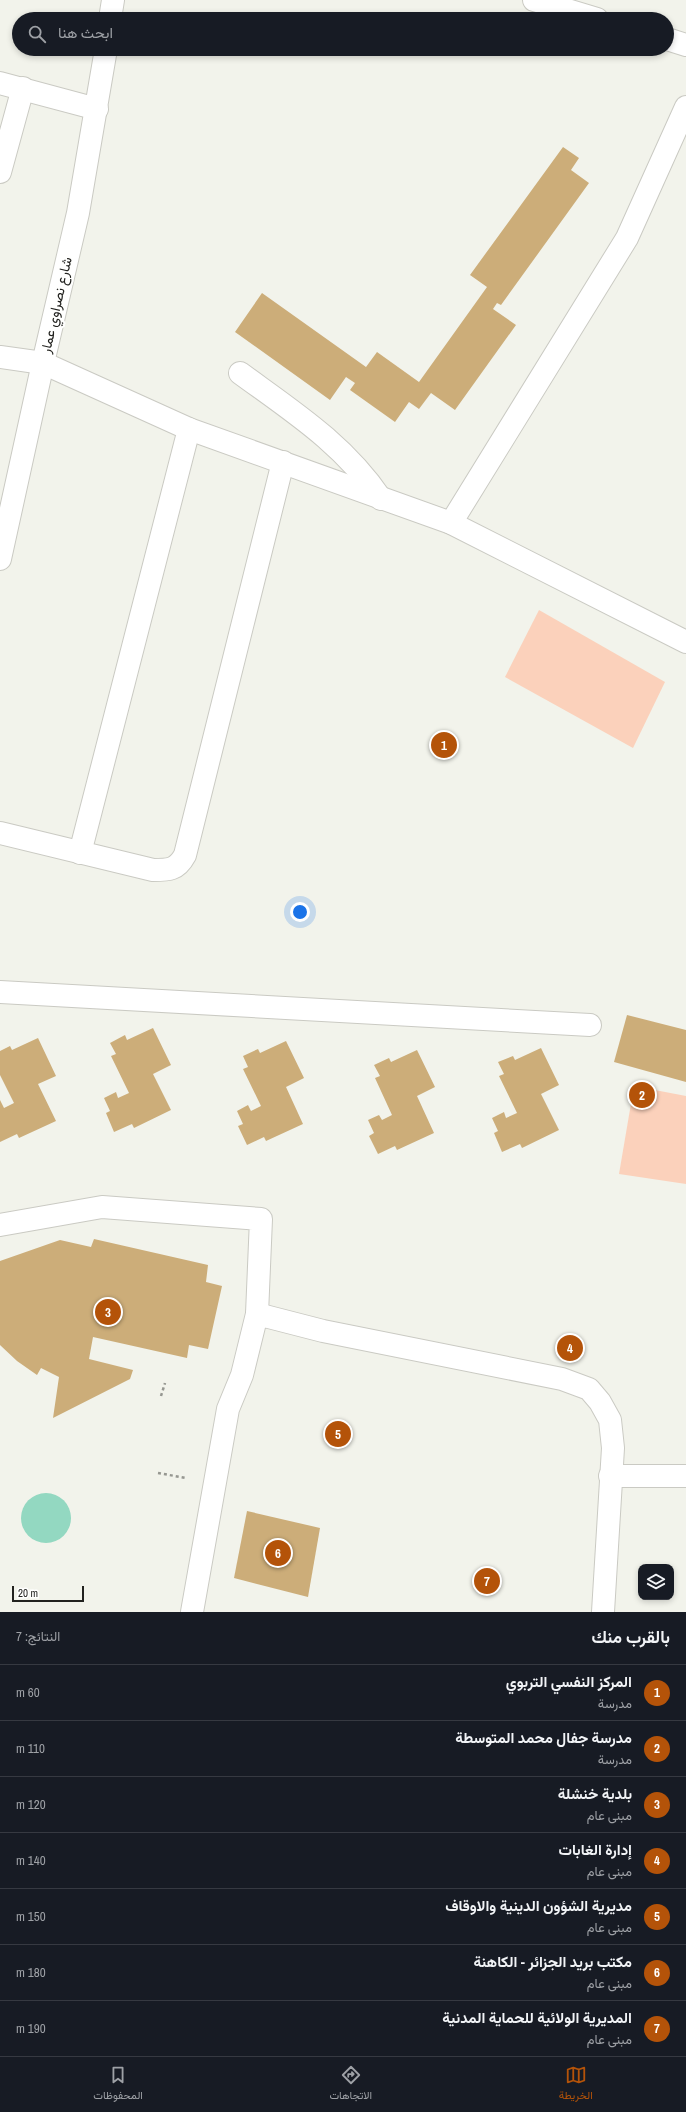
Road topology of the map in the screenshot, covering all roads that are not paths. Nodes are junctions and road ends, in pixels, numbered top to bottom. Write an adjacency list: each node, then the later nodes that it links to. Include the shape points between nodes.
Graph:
1 (113, 0): 4 (street)
2 (534, 0): 3 (street)
3 (571, 6): 5 (street)
4 (111, 12)
5 (583, 12)
6 (674, 41): 7 (street)
7 (686, 45)
8 (105, 56): 12 (street, شارع نصراوي عمار)
9 (0, 83): 10 (street)
10 (23, 88): 12 (street); 13 (street)
11 (686, 107): 20 (street, via 627,238)
12 (97, 109): 15 (street, شارع نصراوي عمار, via 78,213)
13 (0, 172)
14 (0, 357): 15 (street)
15 (42, 363): 17 (street); 21 (street, شارع نصراوي عمار)
16 (240, 373): 19 (street, via 325,436 365,476)
17 (189, 429): 18 (street); 24 (street)
18 (283, 462): 19 (street); 24 (street, via 181,863 167,870 153,870)
19 (380, 499): 20 (street)
20 (451, 523): 22 (street)
21 (0, 559)
22 (686, 642)
23 (0, 833): 24 (street)
24 (80, 853)
25 (0, 992): 26 (street)
26 (590, 1025)
27 (0, 1225): 28 (street, via 102,1207 261,1219)
28 (257, 1314): 29 (street, via 323,1331 562,1379 589,1389 610,1420 613,1448); 31 (street, via 242,1375 228,1409)
29 (610, 1476): 30 (street); 32 (street)
30 (686, 1476)
31 (192, 1612)
32 (603, 1612)

